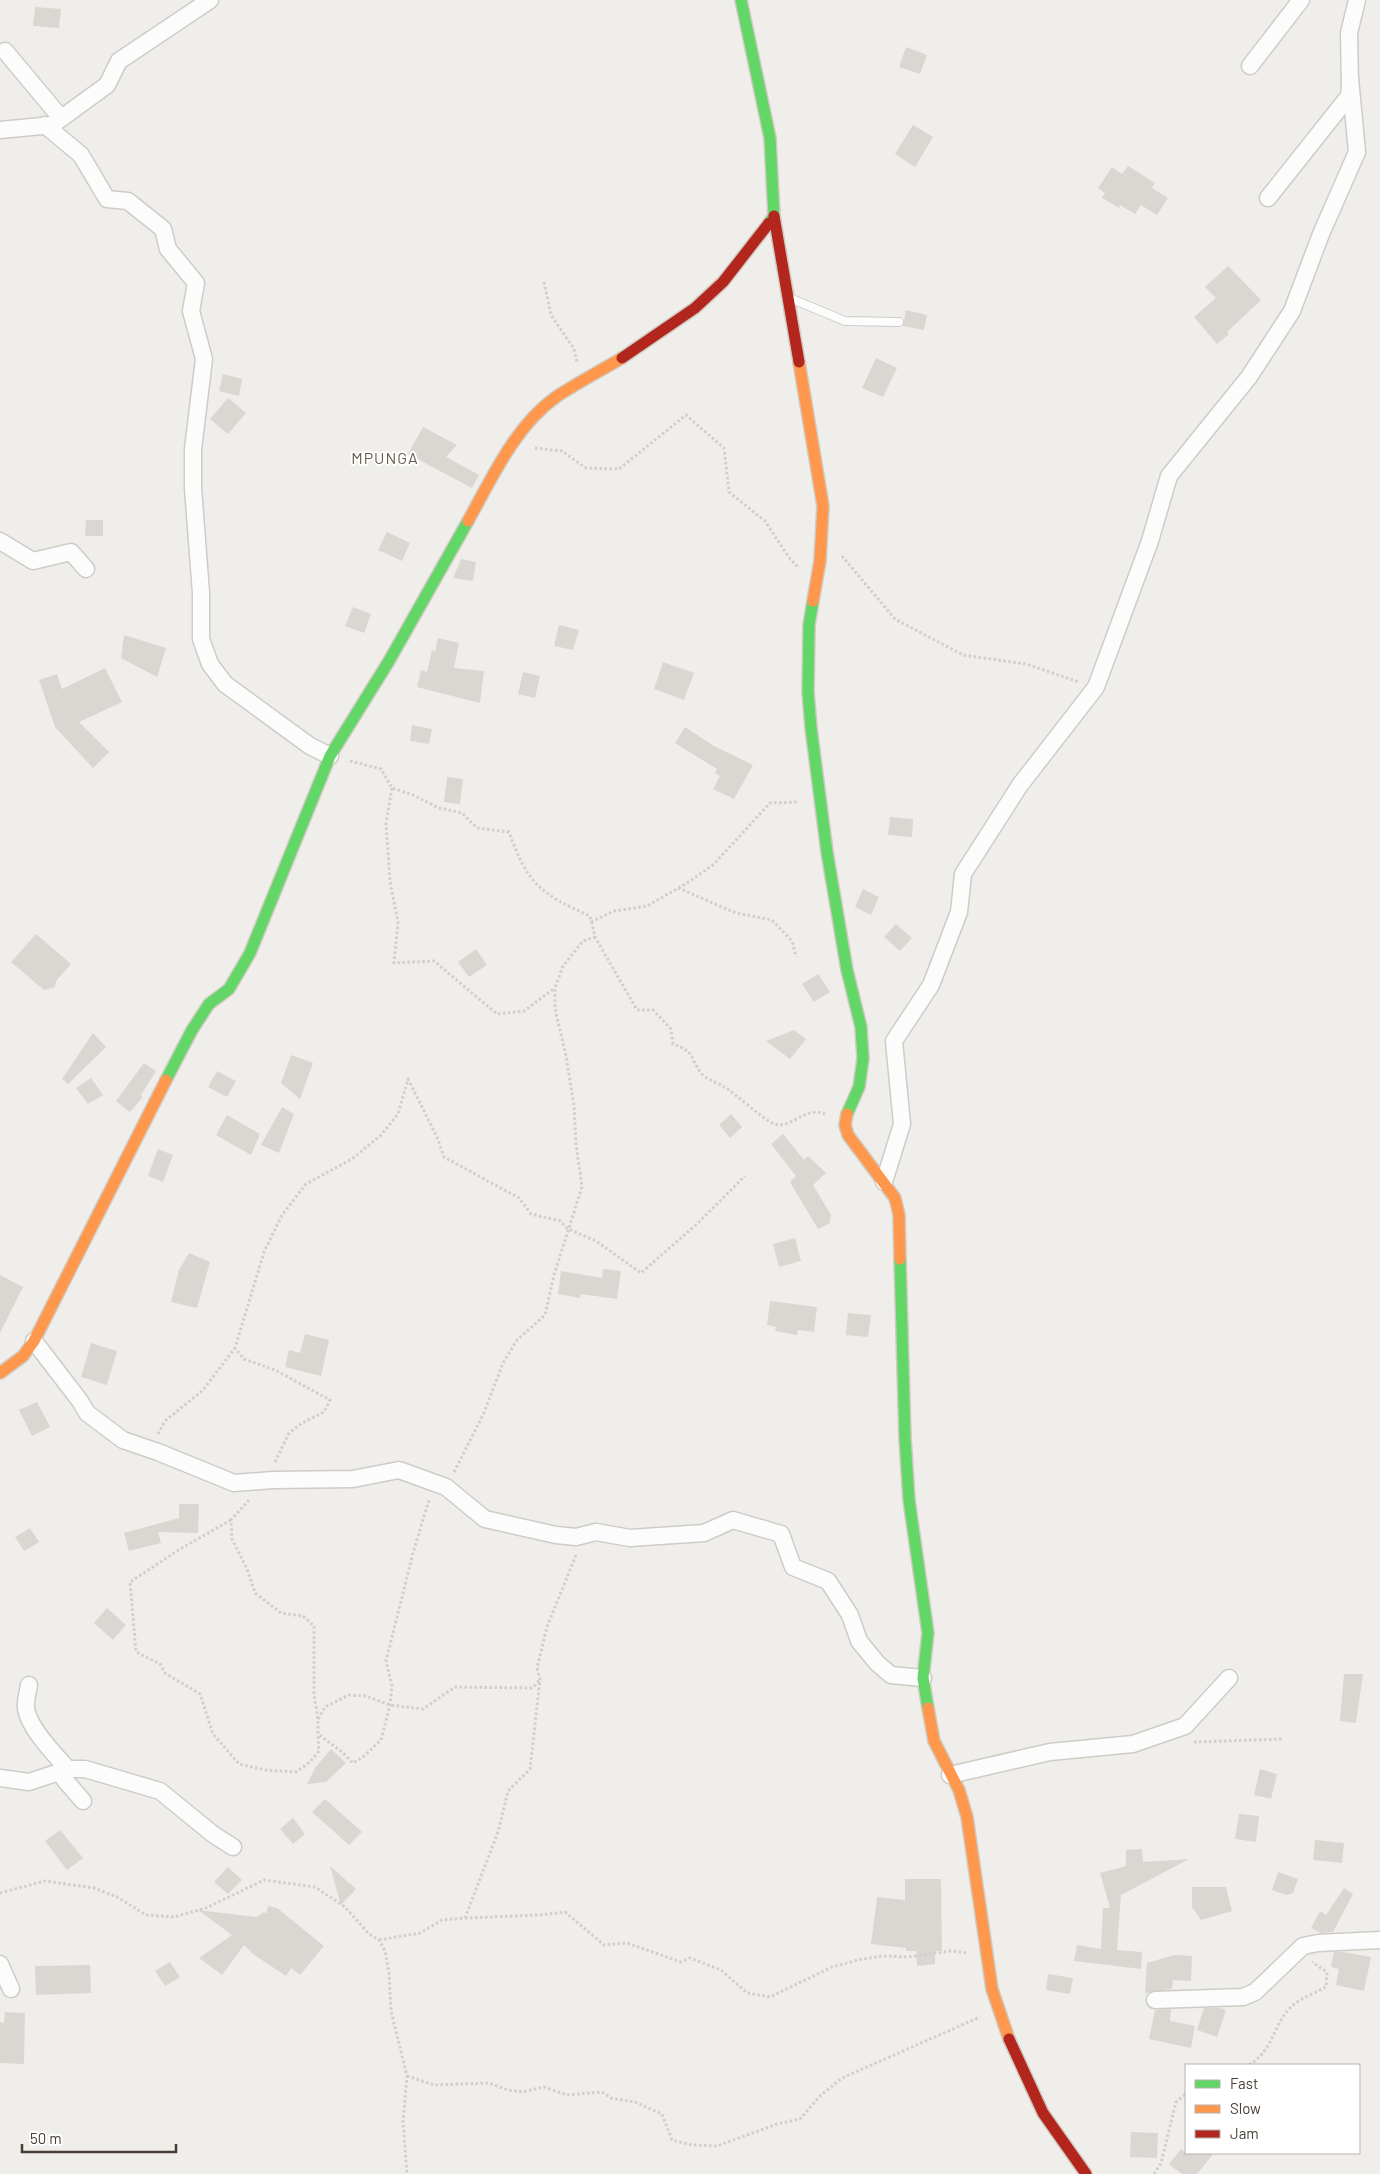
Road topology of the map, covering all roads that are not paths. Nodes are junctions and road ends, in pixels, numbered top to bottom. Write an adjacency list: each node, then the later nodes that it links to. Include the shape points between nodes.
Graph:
1 (210, 0): 8 (street, via 119,61 107,85)
2 (741, 0): 12 (street, via 770,138)
3 (1301, 0): 6 (street)
4 (1357, 0): 7 (street, via 1349,33)
5 (5, 51): 8 (street)
6 (1250, 66)
7 (1350, 78): 11 (street, via 1349,96); 18 (street, via 1357,152 1292,311 1248,377 1169,476 1150,541 1096,687 1020,785 963,874 960,912 931,986 894,1041 902,1124)
8 (61, 118): 9 (street, via 52,125)
9 (45, 125): 10 (street); 17 (street, via 80,154 107,199 128,201 163,229 168,249 196,282 191,311 204,359 193,449 201,639 210,664 225,684 296,737)
10 (0, 130)
11 (1268, 198)
12 (774, 216): 13 (street); 17 (street, via 723,282 694,308 639,348 555,398 529,422 512,445 389,661)
13 (788, 297): 14 (lane, via 845,321); 18 (street, via 821,486 824,527 808,640 808,692 827,852 861,1027 863,1059 859,1087 845,1125 848,1135)
14 (899, 322)
15 (0, 541): 16 (street, via 33,561 71,552)
16 (86, 569)
17 (330, 756): 19 (street, via 250,952 229,989 210,1004 192,1030)
18 (884, 1182): 21 (street, via 895,1198 899,1215 904,1438 928,1633)
19 (34, 1341): 20 (street, via 23,1356); 21 (street, via 87,1413 122,1440 234,1483 353,1479 398,1470 446,1487 485,1519 556,1535 576,1537 596,1532 630,1538 666,1537 704,1533 733,1520 781,1534 793,1567 828,1581 850,1615 859,1641 877,1663 891,1676)
20 (0, 1373)
21 (923, 1678): 25 (street, via 934,1741)
22 (1229, 1678): 25 (street, via 1185,1726 1133,1744 1050,1752)
23 (29, 1685): 24 (street, via 26,1708 30,1721)
24 (68, 1769): 26 (street, via 29,1782); 27 (street, via 64,1779); 28 (street, via 85,1769 160,1791)
25 (950, 1775): 33 (street, via 959,1790 967,1818 992,1989 1009,2040 1043,2113)
26 (0, 1778)
27 (83, 1802)
28 (234, 1847)
29 (1380, 1940): 32 (street, via 1303,1946 1255,1992 1243,1997)
30 (0, 1964): 31 (street)
31 (11, 1990)
32 (1155, 2000)
33 (1086, 2174)

